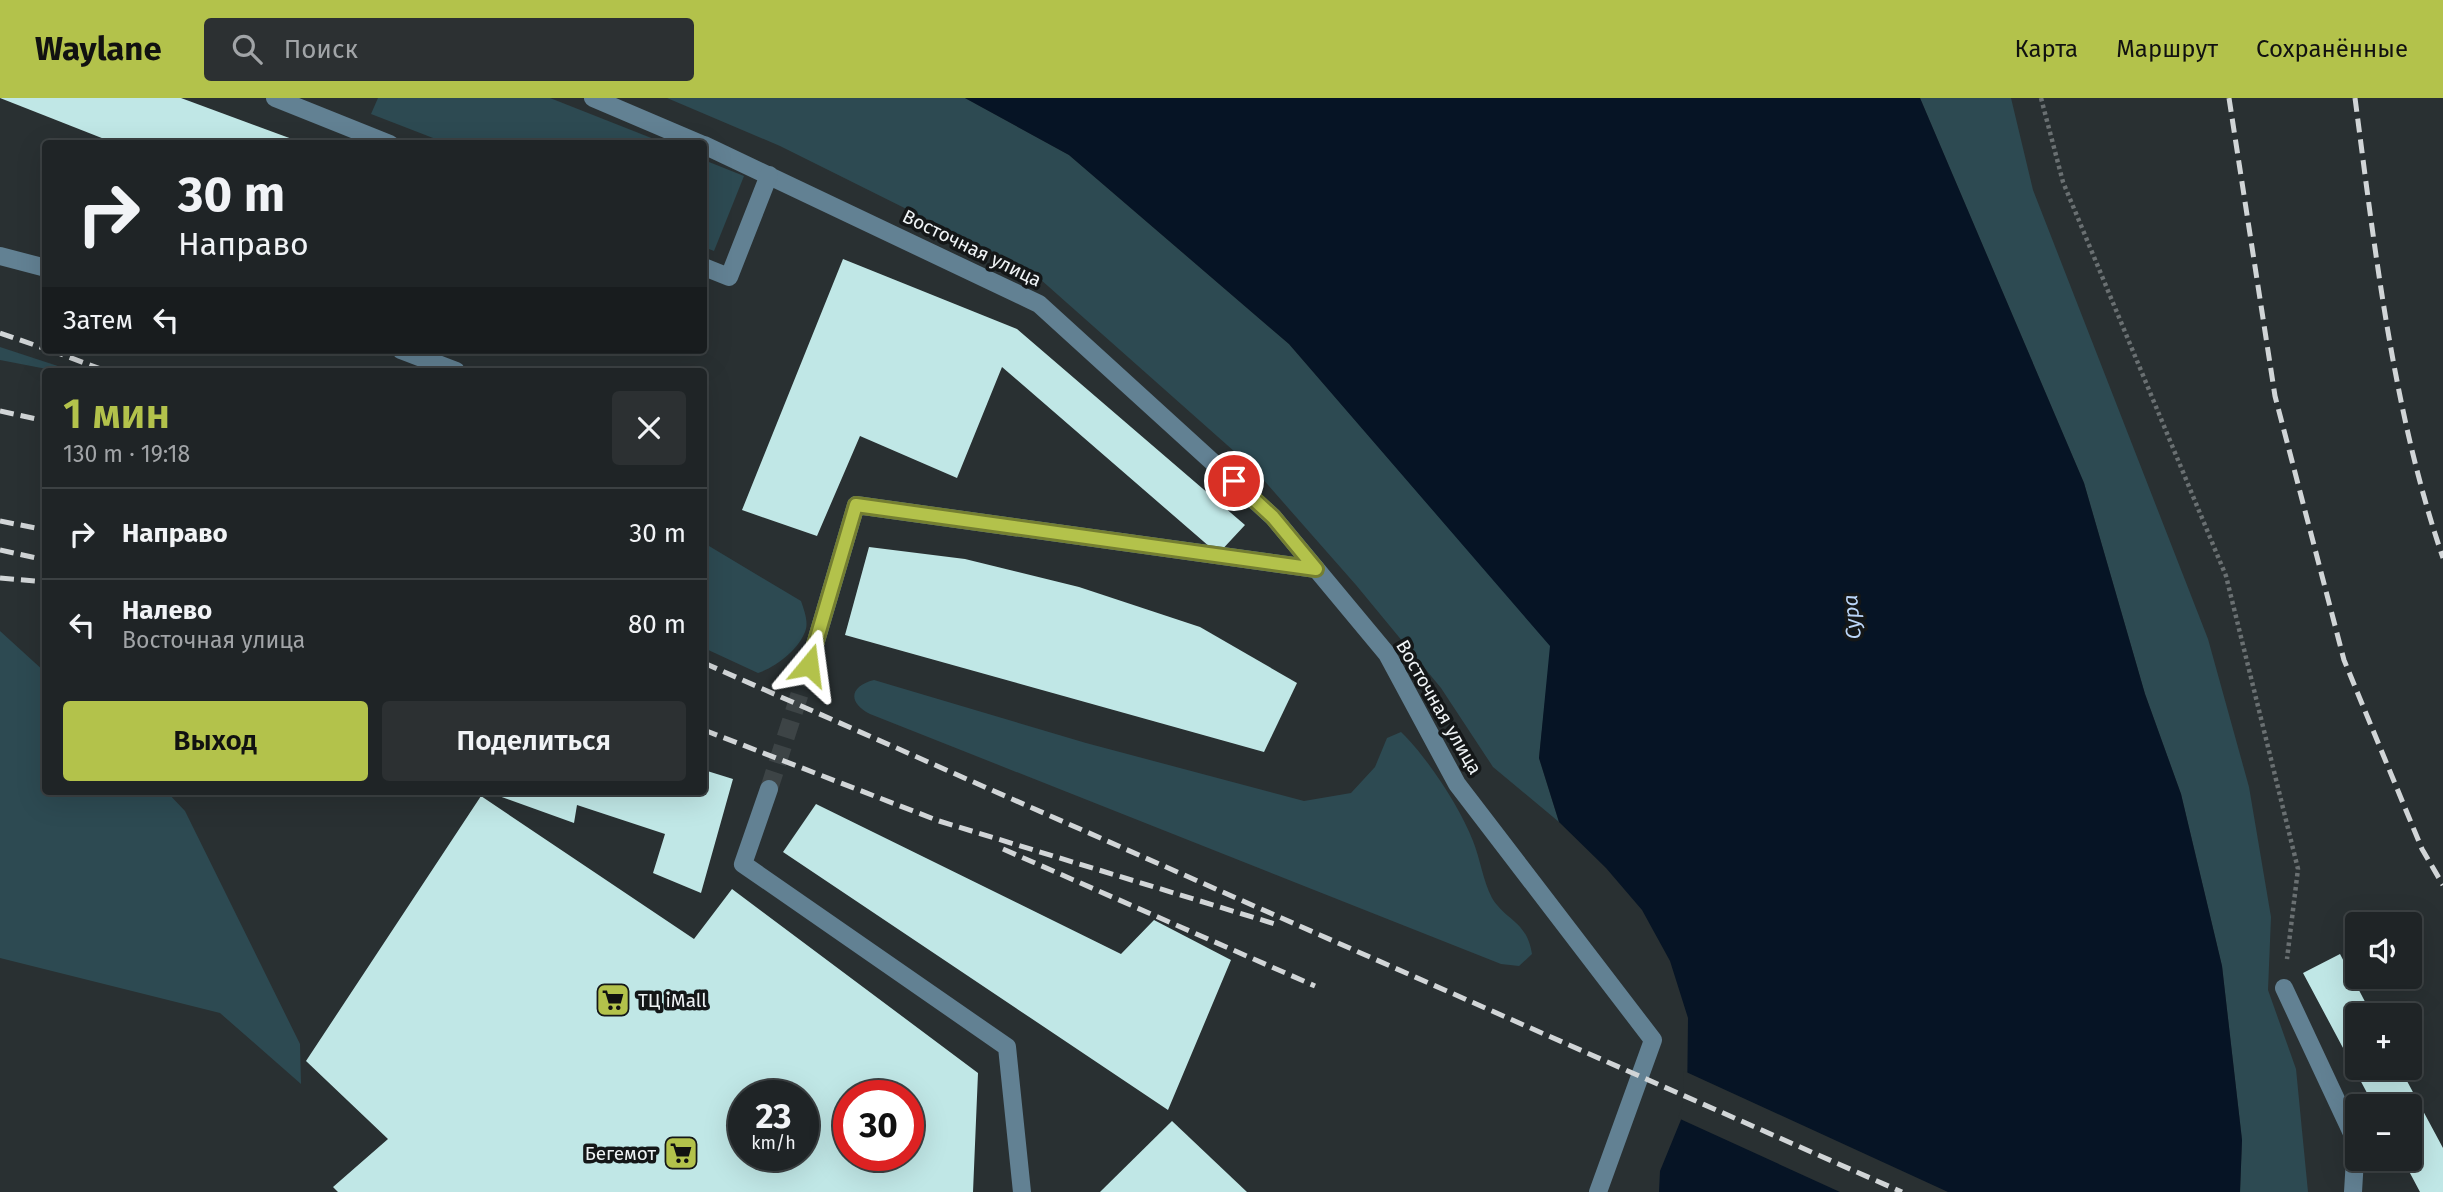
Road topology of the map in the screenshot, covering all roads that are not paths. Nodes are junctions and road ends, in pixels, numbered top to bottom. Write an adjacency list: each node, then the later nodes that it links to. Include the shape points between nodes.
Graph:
1 (275, 98): 3 (street)
2 (593, 98): 4 (street, Восточная улица)
3 (380, 140)
4 (693, 140)
5 (707, 146): 6 (street, Восточная улица)
6 (769, 175): 9 (street, via 729,277); 12 (street, Восточная улица, via 1040,304 1273,517)
7 (0, 256): 8 (street)
8 (42, 267)
9 (707, 268)
10 (411, 354): 11 (street)
11 (448, 368)
12 (1316, 569): 13 (street, via 856,505); 17 (street, Восточная улица, via 1387,654 1457,784 1653,1040)
13 (809, 665)
14 (769, 789): 16 (street, via 743,864 1007,1047)
15 (2284, 988): 18 (street, via 2356,1142)
16 (1022, 1192)
17 (1598, 1192)
18 (2353, 1192)

